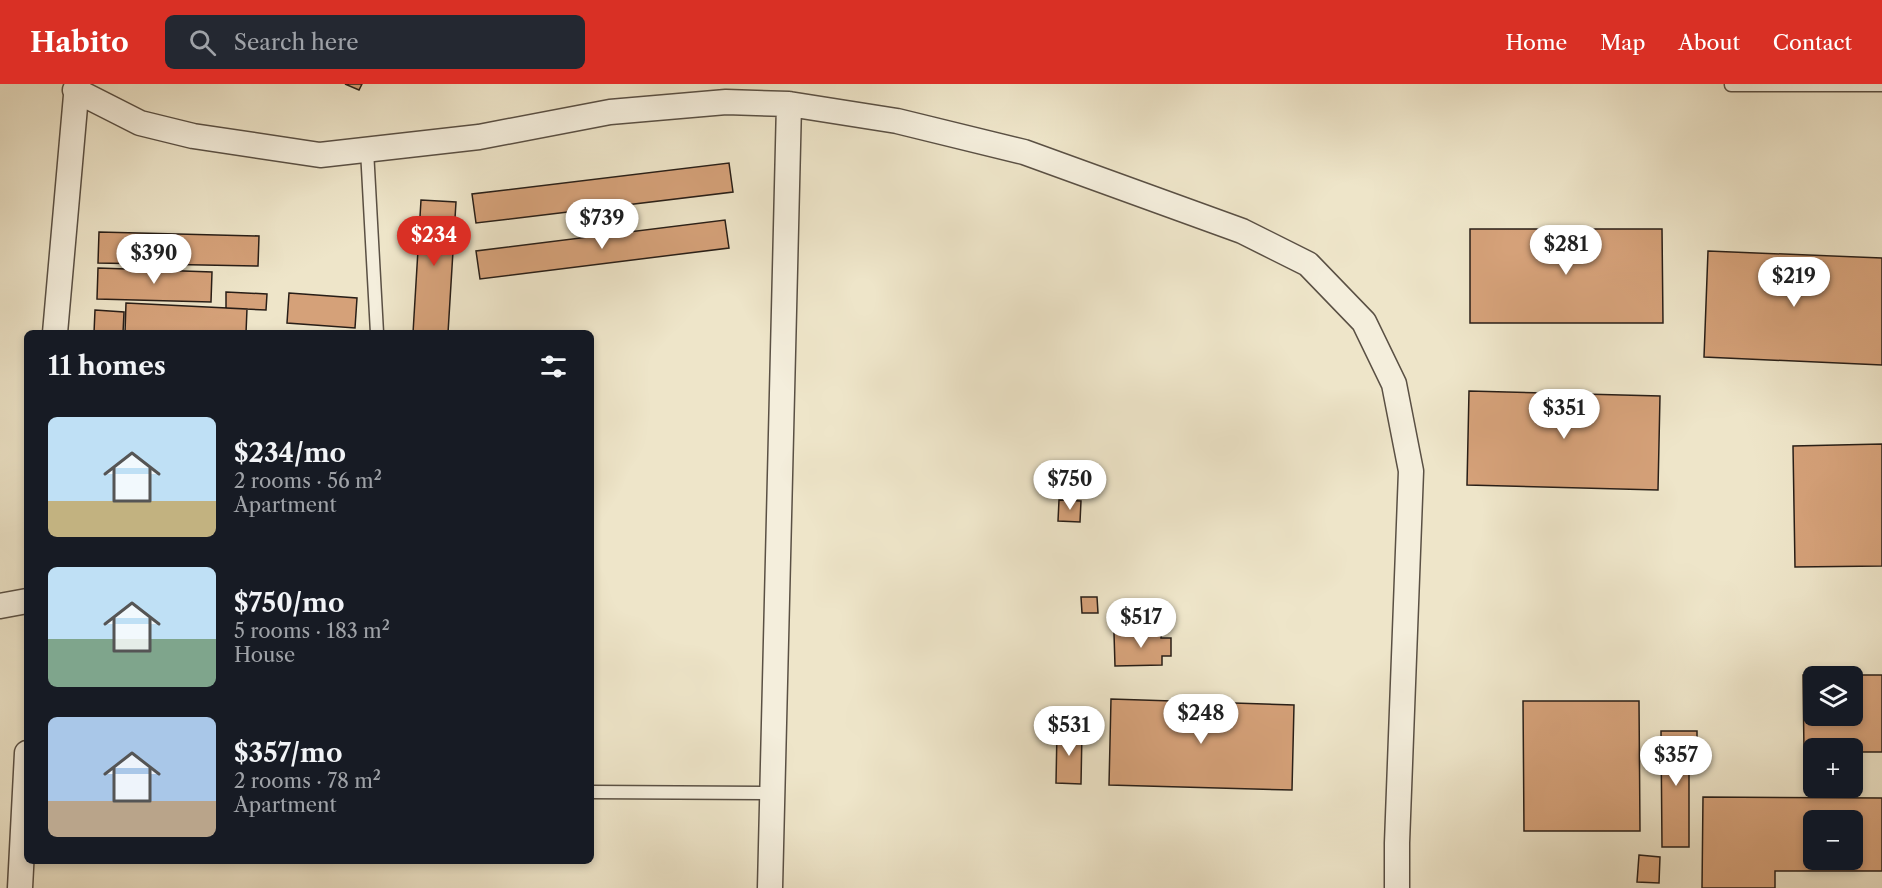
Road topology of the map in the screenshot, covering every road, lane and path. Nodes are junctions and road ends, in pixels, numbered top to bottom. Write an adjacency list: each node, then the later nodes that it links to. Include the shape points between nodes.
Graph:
1 (1882, 85): 2 (lane)
2 (1731, 86)
3 (76, 87): 5 (street, via 140,123 193,136 320,155); 6 (street)
4 (789, 104): 5 (street, via 726,102 610,112 479,137); 11 (street); 15 (street, via 897,120 1024,152 1242,231 1308,264 1364,322 1394,384 1411,471)
5 (368, 150): 7 (lane)
6 (55, 330)
7 (377, 330)
8 (24, 602): 9 (street)
9 (0, 606)
10 (594, 792): 11 (lane)
11 (773, 793): 14 (street)
12 (24, 849): 13 (street)
13 (20, 888)
14 (771, 888)
15 (1397, 888)

